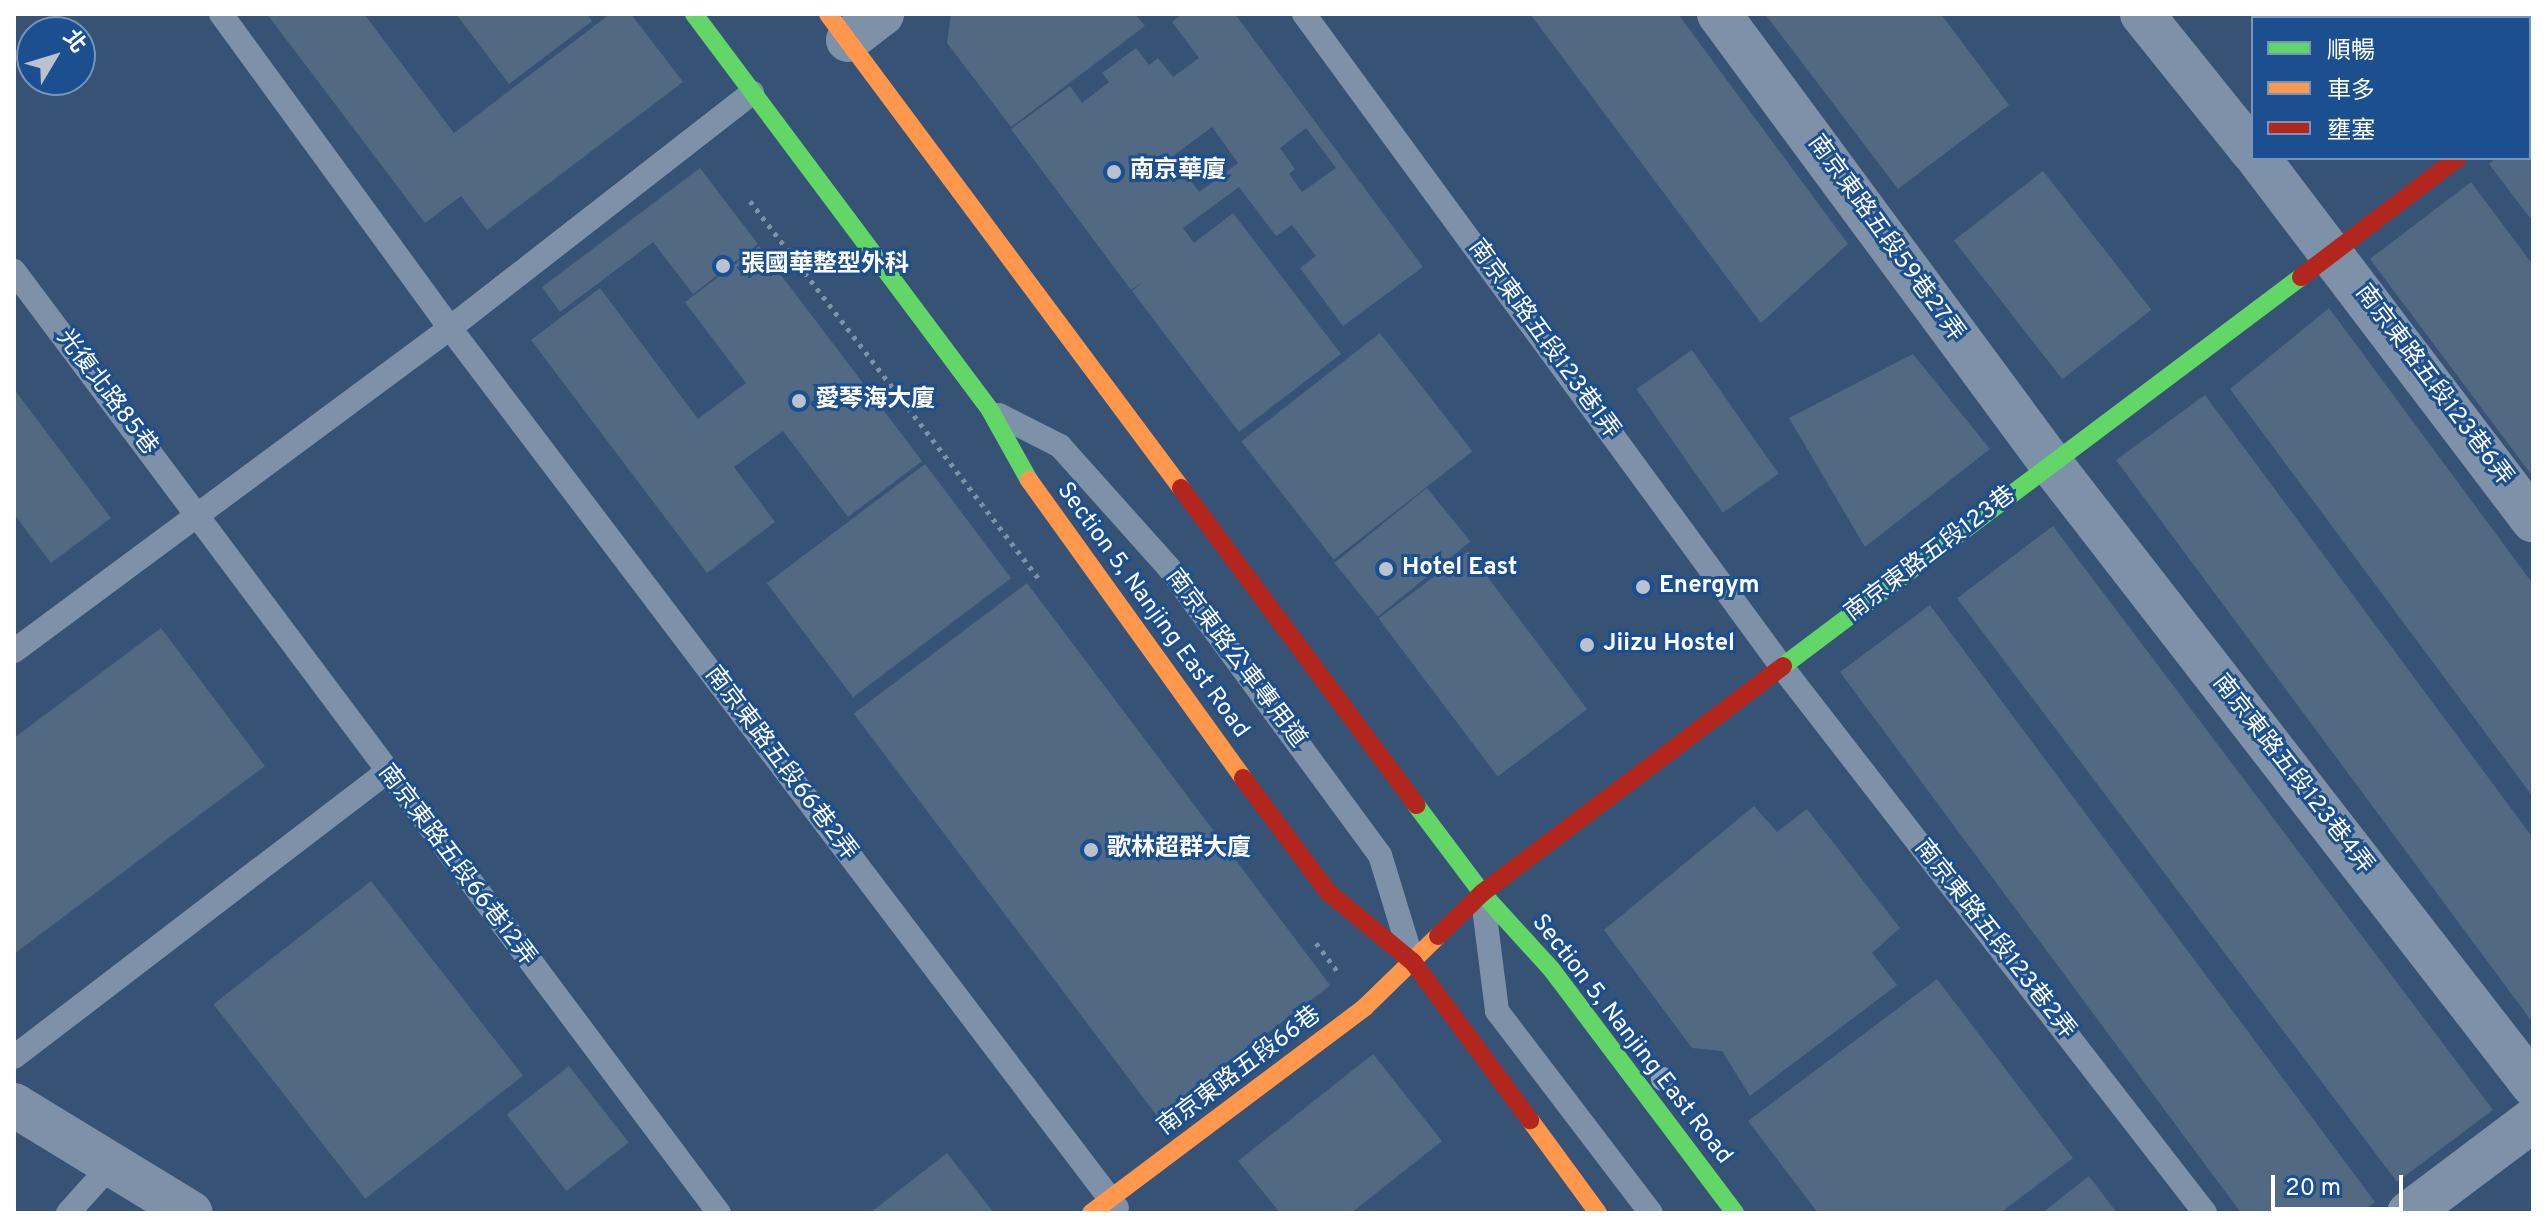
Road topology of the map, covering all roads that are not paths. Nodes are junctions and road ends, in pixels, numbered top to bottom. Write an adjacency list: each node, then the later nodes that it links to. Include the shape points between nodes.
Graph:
1 (221, 14): 14 (lane, 南京東路五段66巷2弄)
2 (694, 14): 8 (main road, Section 5, Nanjing East Road)
3 (882, 14): 7 (street)
4 (1304, 14): 20 (lane, 南京東路五段123巷1弄)
5 (1719, 14): 16 (street, 南京東路五段59巷27弄)
6 (2142, 14): 9 (street)
7 (838, 27): 22 (main road, Section 5, Nanjing East Road)
8 (752, 93): 14 (lane); 15 (main road, Section 5, Nanjing East Road)
9 (2251, 150)
10 (2260, 160): 12 (street, 南京東路五段123巷6弄)
11 (2455, 160): 12 (main road, 南京東路五段123巷)
12 (2333, 252): 16 (main road, 南京東路五段123巷); 18 (street, 南京東路五段123巷6弄)
13 (14, 271): 17 (lane, 光復北路85巷)
14 (450, 328): 17 (lane); 29 (lane, 南京東路五段66巷2弄)
15 (990, 410): 23 (main road, Section 5, Nanjing East Road, via 1026,475 1117,608 1328,892); 23 (lane, 南京東路公車專用道, via 1060,446 1169,568 1380,855)
16 (2052, 465): 20 (main road, 南京東路五段123巷); 25 (street, 南京東路五段123巷4弄)
17 (198, 516): 19 (lane); 21 (lane, 南京東路五段66巷12弄)
18 (2533, 520)
19 (14, 651)
20 (1782, 667): 22 (main road, 南京東路五段123巷); 36 (lane, 南京東路五段123巷2弄)
21 (386, 773): 24 (lane); 32 (lane, 南京東路五段66巷12弄)
22 (1482, 893): 23 (main road, 南京東路五段123巷); 34 (lane, via 1497,1011); 35 (main road, Section 5, Nanjing East Road, via 1552,970)
23 (1413, 962): 29 (main road, 南京東路五段66巷, via 1365,1007); 33 (main road, Section 5, Nanjing East Road)
24 (14, 1057)
25 (2533, 1085)
26 (14, 1105): 28 (street)
27 (2533, 1120): 37 (street)
28 (111, 1165): 30 (lane); 31 (street)
29 (1107, 1208)
30 (68, 1213)
31 (191, 1213)
32 (719, 1213)
33 (1598, 1213)
34 (1651, 1213)
35 (1735, 1213)
36 (2205, 1213)
37 (2409, 1213)

